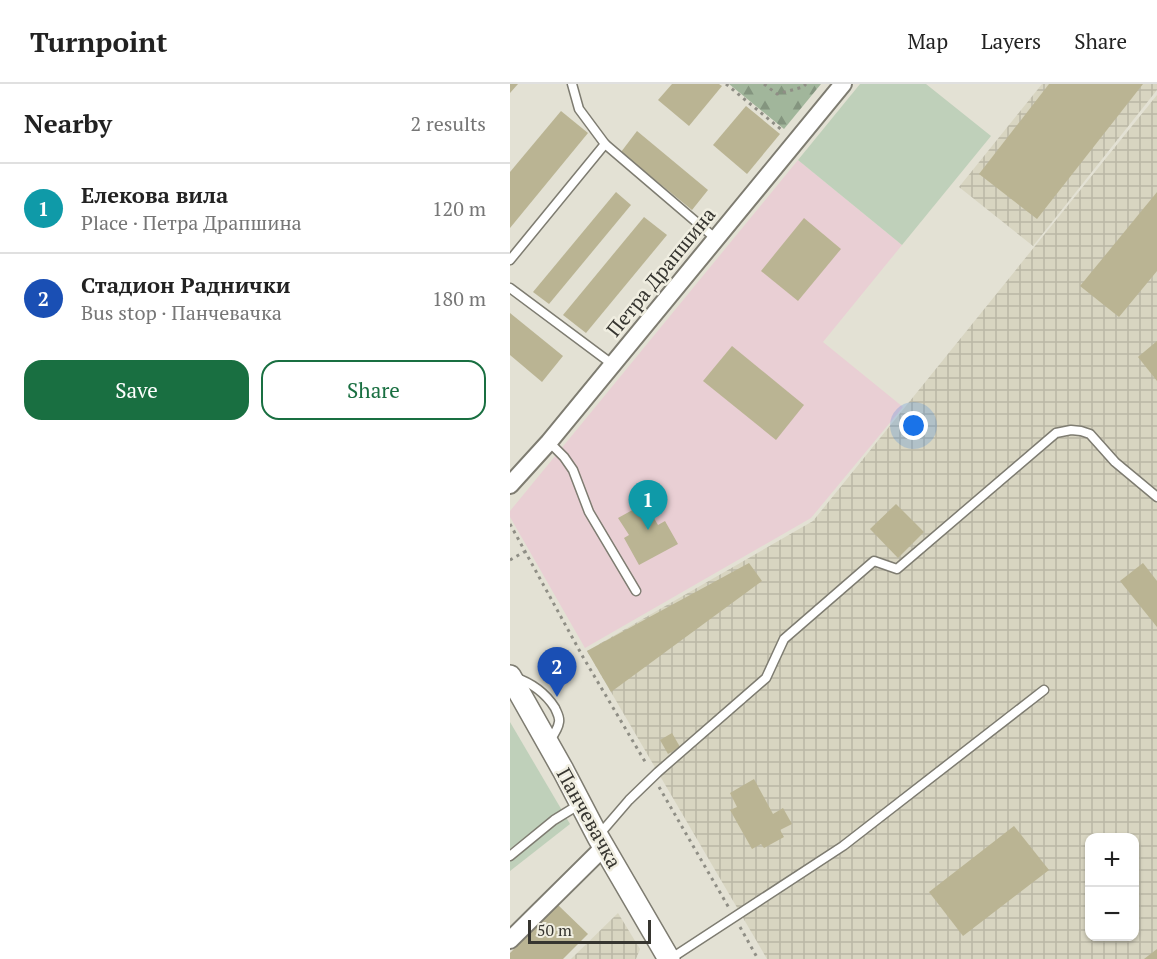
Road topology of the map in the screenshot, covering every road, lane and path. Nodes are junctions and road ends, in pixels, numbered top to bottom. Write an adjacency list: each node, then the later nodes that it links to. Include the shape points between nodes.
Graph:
1 (572, 84): 7 (lane, via 579,109)
2 (726, 84): 6 (path)
3 (764, 84): 4 (path, via 777,94)
4 (806, 84)
5 (843, 84): 6 (street, Петра Драпшина)
6 (796, 141): 8 (street, Петра Драпшина)
7 (605, 144): 8 (lane); 9 (lane)
8 (716, 238): 11 (street, Петра Драпшина)
9 (510, 260)
10 (510, 288): 11 (lane)
11 (612, 364): 12 (street, Петра Драпшина)
12 (549, 442): 13 (street, Петра Драпшина); 18 (lane, via 573,470 589,512)
13 (510, 485)
14 (1157, 497): 21 (lane, via 1115,462 1090,434 1071,430 1056,433 897,569 874,561 784,639 766,678)
15 (510, 524): 16 (path)
16 (525, 552): 17 (path); 21 (path)
17 (510, 560)
18 (636, 591)
19 (510, 676): 22 (street, Панчевачка)
20 (1044, 690): 25 (lane, via 843,846)
21 (653, 776): 23 (lane, via 629,800); 25 (path)
22 (581, 804): 23 (street, Панчевачка); 24 (lane, via 554,820)
23 (601, 842): 26 (street); 27 (street, Панчевачка)
24 (510, 856)
25 (734, 917): 27 (lane); 28 (path)
26 (510, 940)
27 (669, 959)
28 (758, 959)

